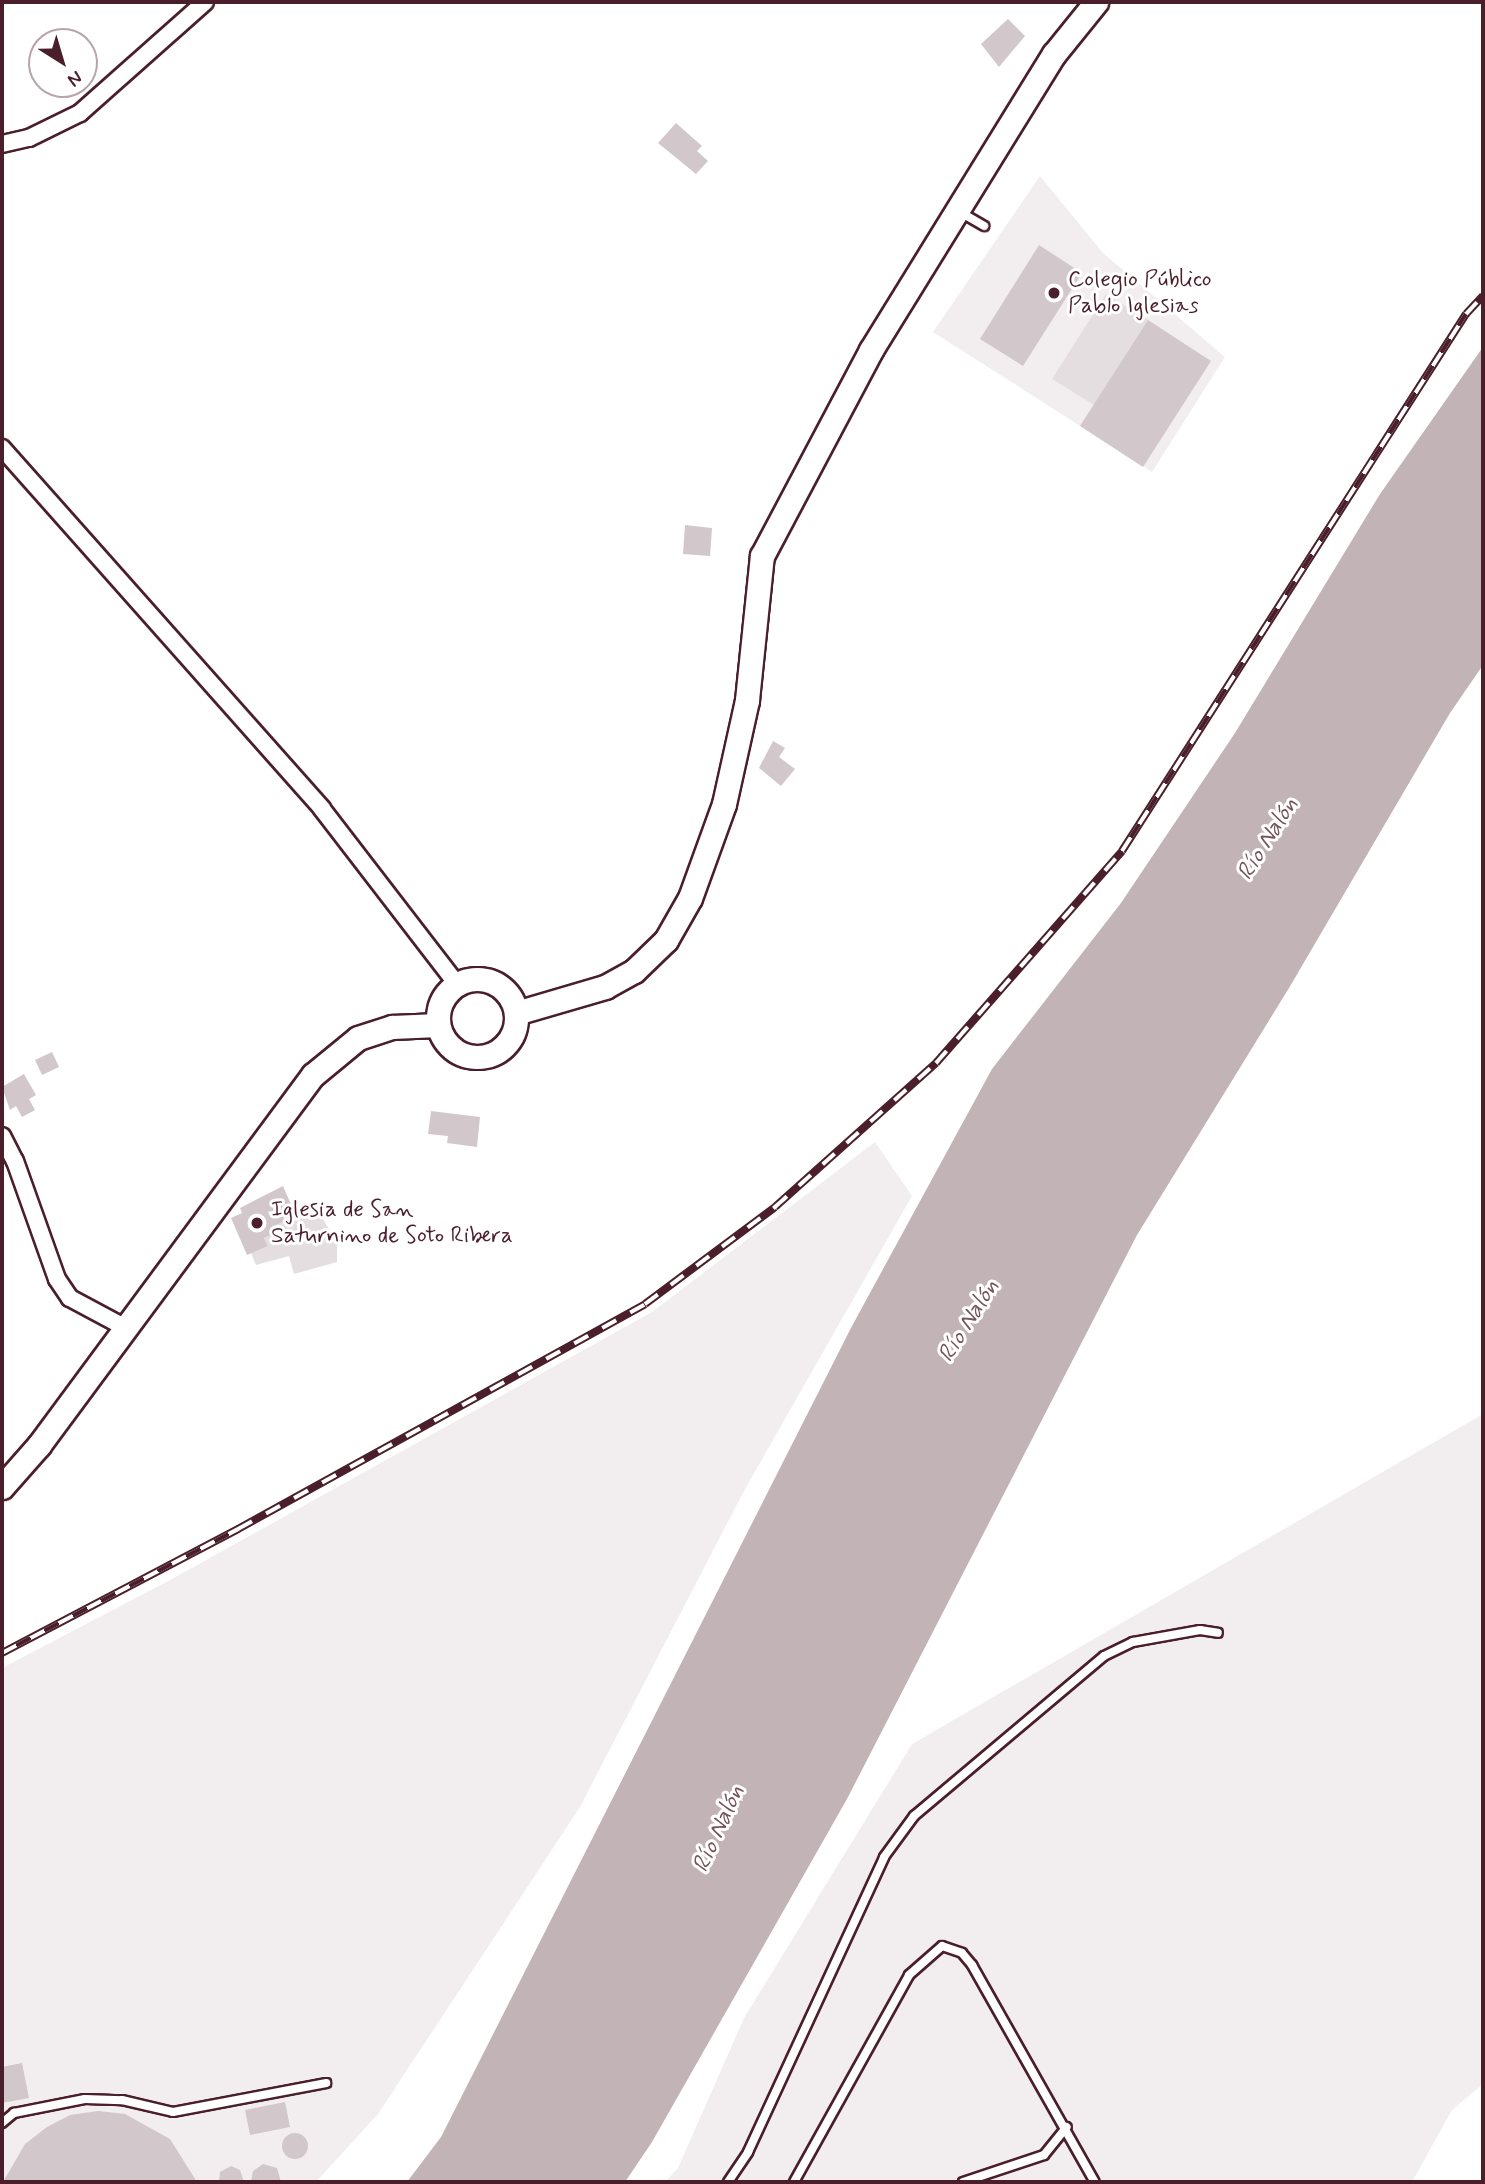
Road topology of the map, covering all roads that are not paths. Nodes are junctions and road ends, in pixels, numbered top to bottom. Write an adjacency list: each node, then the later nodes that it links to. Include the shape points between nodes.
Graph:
1 (205, 2): 3 (street, via 80,113 29,138)
2 (1096, 2): 4 (street, via 1054,54)
3 (2, 144)
4 (958, 210): 5 (lane); 8 (street, via 871,350 762,556 747,700 724,804 684,909 666,940 634,971 594,991)
5 (984, 226)
6 (2, 448): 7 (street, via 322,809)
7 (457, 984): 8 (street, via 471,979 497,984); 9 (street, via 440,1004)
8 (516, 1013): 9 (street, via 512,1035 503,1046 479,1057 453,1049)
9 (438, 1025): 11 (street, via 392,1027 358,1038 313,1075)
10 (2, 1136): 11 (street, via 57,1279 70,1298)
11 (126, 1328): 12 (street)
12 (2, 1487)
13 (1218, 1633): 17 (lane, via 1200,1630 1133,1642 1104,1656 914,1816 884,1857 748,2152)
14 (326, 2083): 15 (lane, via 173,2112 122,2099 85,2099 14,2113)
15 (2, 2123)
16 (1067, 2127): 18 (lane, via 972,1965 962,1953 942,1946 909,1975); 19 (lane, via 1045,2155); 20 (lane)
17 (728, 2182)
18 (794, 2182)
19 (963, 2182)
20 (1095, 2182)

